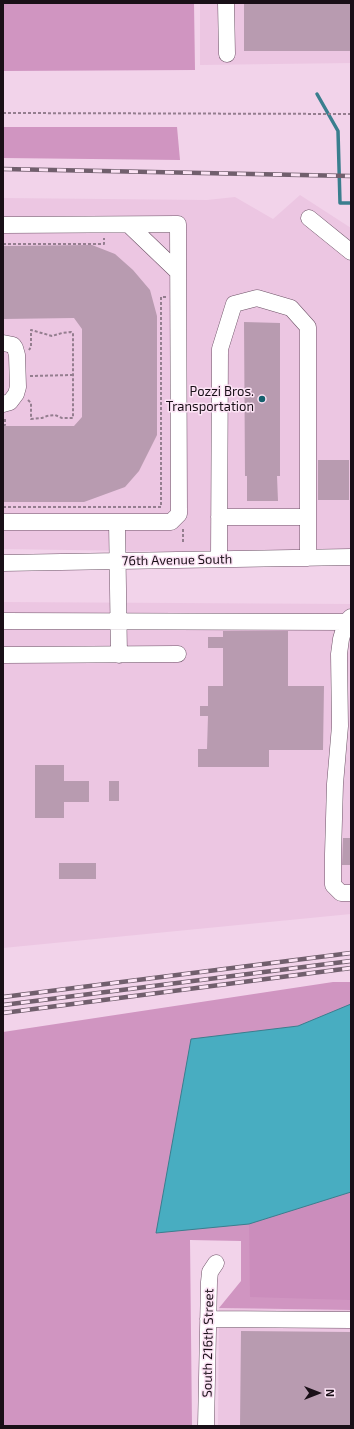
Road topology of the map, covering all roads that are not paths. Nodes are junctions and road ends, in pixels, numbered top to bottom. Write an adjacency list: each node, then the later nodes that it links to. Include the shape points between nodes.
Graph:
1 (226, 3): 2 (street)
2 (227, 54)
3 (309, 218): 6 (street)
4 (129, 224): 5 (street); 7 (street); 7 (street, via 178,224)
5 (3, 225)
6 (351, 252)
7 (178, 272): 13 (street, via 179,514 171,522)
8 (3, 343): 9 (street, via 15,348 18,387 16,394)
9 (4, 409)
10 (219, 517): 11 (street); 11 (street, via 220,349 234,304 257,298 291,308 308,327); 16 (street)
11 (308, 517): 15 (street)
12 (3, 522): 13 (street)
13 (117, 522): 17 (street)
14 (351, 557): 15 (street, 76th Avenue South)
15 (308, 558): 16 (street, 76th Avenue South)
16 (218, 559): 17 (street, 76th Avenue South)
17 (117, 561): 18 (street, 76th Avenue South); 21 (street)
18 (3, 563)
19 (349, 620): 21 (street); 25 (street, via 341,639 339,654)
20 (3, 621): 21 (street)
21 (119, 621): 24 (street)
22 (178, 654): 24 (street)
23 (3, 655): 24 (street)
24 (119, 655)
25 (345, 726): 26 (street, via 334,784 333,885 341,893)
26 (351, 893)
27 (216, 1263): 28 (street, South 216th Street, via 210,1272 208,1282)
28 (208, 1319): 29 (street); 30 (street, South 216th Street)
29 (351, 1320)
30 (206, 1426)

